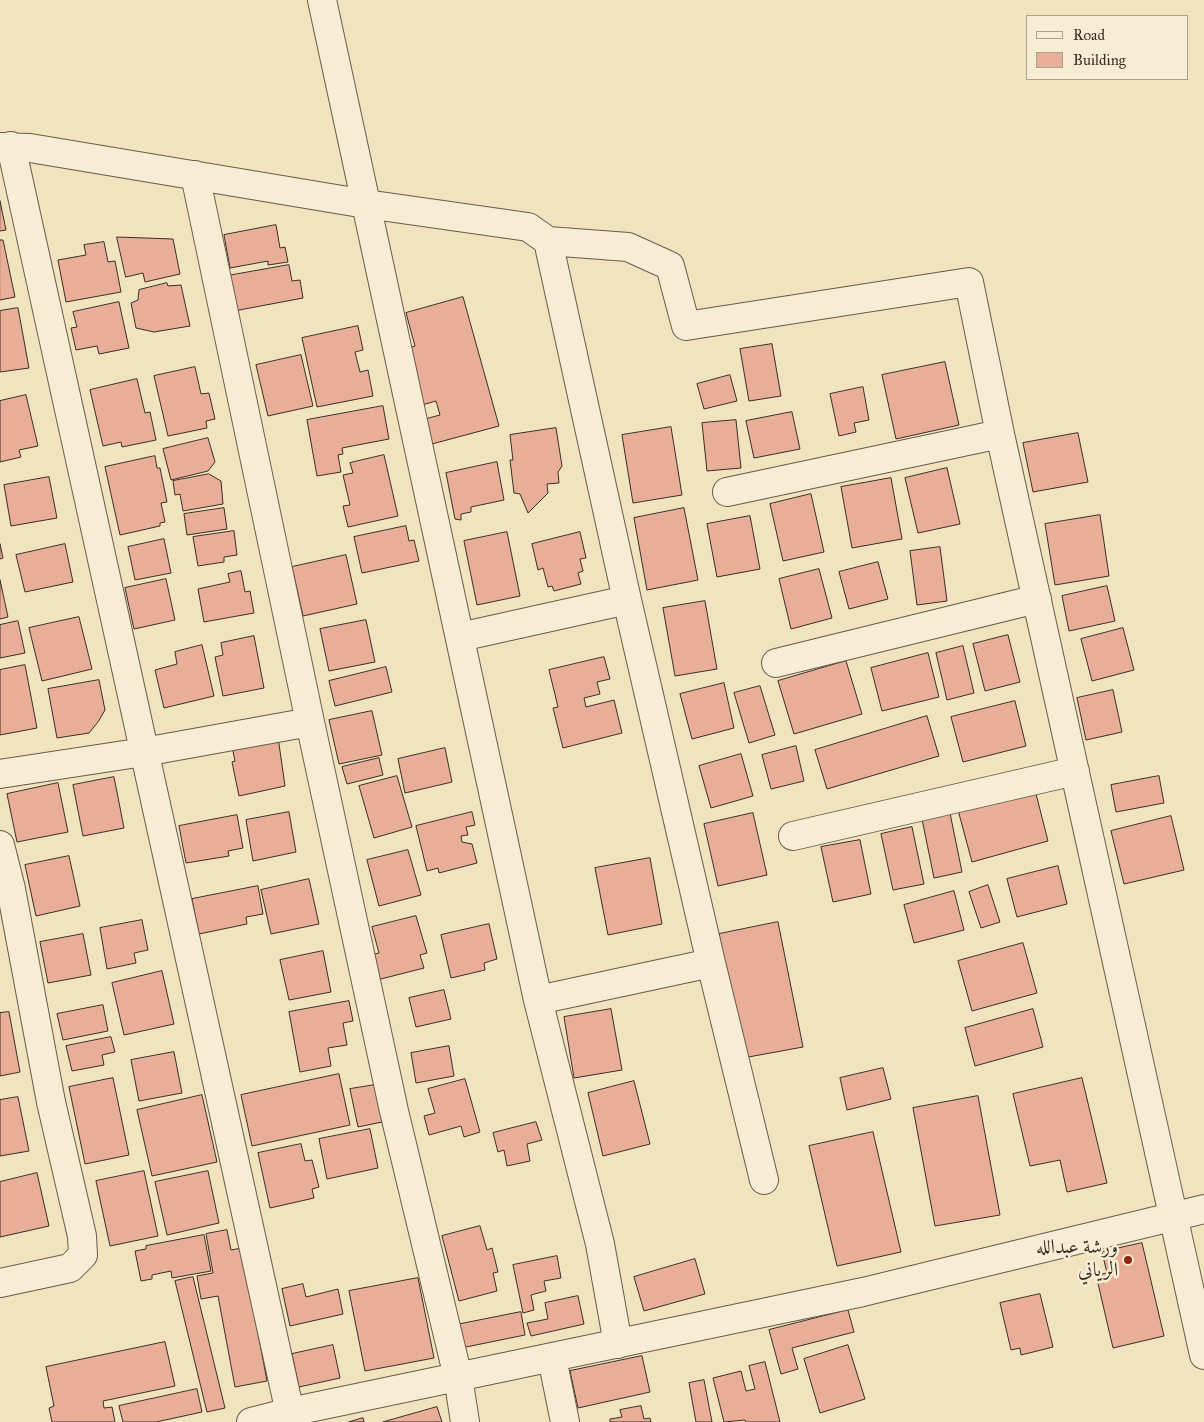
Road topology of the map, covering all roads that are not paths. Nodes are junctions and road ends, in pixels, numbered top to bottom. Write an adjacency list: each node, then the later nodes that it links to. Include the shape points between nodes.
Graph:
1 (322, 0): 4 (street)
2 (6, 146): 3 (street); 13 (street)
3 (195, 175): 4 (street); 12 (street)
4 (366, 204): 5 (street, via 528,227); 10 (street)
5 (548, 241): 6 (street, via 628,247 670,266 686,326 969,282); 9 (street)
6 (1000, 434): 7 (street); 8 (street)
7 (727, 492)
8 (1037, 599): 11 (street); 14 (street)
9 (627, 600): 10 (street); 18 (street)
10 (460, 637): 19 (street)
11 (776, 663)
12 (310, 722): 13 (street); 27 (street, via 394,1111)
13 (144, 752): 15 (street); 28 (street)
14 (1076, 771): 16 (street); 22 (street)
15 (0, 774)
16 (793, 836)
17 (0, 845): 23 (street, via 51,1102 82,1236 83,1255 70,1268)
18 (711, 963): 19 (street); 20 (street)
19 (538, 1000): 24 (street, via 600,1244)
20 (764, 1180)
21 (1204, 1209): 22 (street)
22 (1173, 1216): 24 (street, via 863,1292); 25 (street)
23 (0, 1283)
24 (618, 1344): 26 (street)
25 (1204, 1355)
26 (552, 1358): 27 (street); 31 (street)
27 (458, 1377): 28 (street); 30 (street)
28 (291, 1417): 29 (street)
29 (250, 1422)
30 (465, 1422)
31 (565, 1422)

